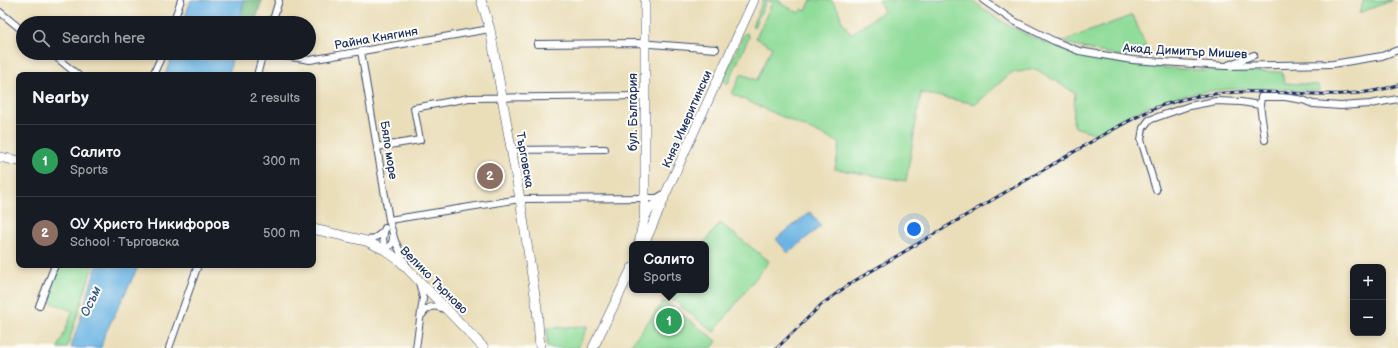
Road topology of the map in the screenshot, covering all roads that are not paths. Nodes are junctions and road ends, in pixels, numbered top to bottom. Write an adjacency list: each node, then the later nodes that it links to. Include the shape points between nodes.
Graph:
1 (181, 0): 8 (street)
2 (279, 0): 9 (street)
3 (481, 0): 11 (street, Търговска)
4 (645, 0): 12 (street, бул. България)
5 (754, 0): 36 (street, Княз Имеритински)
6 (983, 0): 22 (street, Акад. Димитър Мишев, via 1012,20 1054,42 1079,50 1132,60)
7 (0, 12): 10 (street)
8 (175, 16)
9 (274, 16)
10 (16, 25)
11 (490, 30): 16 (street, Райна Княгиня); 27 (street, Търговска)
12 (645, 43): 13 (street); 14 (street); 26 (street, бул. България)
13 (537, 44)
14 (716, 49)
15 (1398, 50): 22 (street, Акад. Димитър Мишев, via 1382,56 1333,64)
16 (361, 51): 18 (street, Райна Княгиня); 31 (street, Бяло море)
17 (1254, 54): 22 (street)
18 (316, 59)
19 (60, 60): 23 (street)
20 (160, 60): 24 (street)
21 (262, 60): 25 (street)
22 (1225, 66)
23 (74, 72)
24 (154, 72)
25 (258, 72)
26 (645, 96): 27 (street); 39 (street, бул. България)
27 (502, 97): 31 (street, via 469,98 414,108 420,140); 33 (street, Търговска)
28 (1398, 99): 29 (street, via 1340,106 1313,104 1285,97 1261,97)
29 (1260, 105): 30 (street); 37 (street, via 1216,101 1189,106 1149,120 1143,128 1141,140)
30 (1265, 140)
31 (377, 147): 41 (street, Бяло море)
32 (605, 149): 33 (street)
33 (511, 150): 40 (street, Търговска)
34 (0, 156): 35 (street)
35 (16, 160)
36 (670, 185): 38 (street, Княз Имеритински); 39 (street, via 661,196)
37 (1156, 190)
38 (665, 196): 42 (street, Княз Имеритински, via 649,209); 48 (street)
39 (645, 198): 40 (street); 42 (street, бул. България)
40 (520, 199): 41 (street); 60 (street, Търговска)
41 (388, 220): 43 (street, Бяло море); 45 (street)
42 (643, 223): 47 (street, Княз Имеритински)
43 (385, 228): 46 (street, via 382,234); 49 (street)
44 (316, 230): 46 (street, Велико Търново)
45 (393, 235): 49 (street, via 393,242); 52 (street)
46 (366, 241): 49 (street, Велико Търново)
47 (640, 241)
48 (645, 241)
49 (385, 250): 52 (street, Велико Търново)
50 (53, 268): 57 (street)
51 (197, 268): 61 (street)
52 (412, 273): 54 (street, Велико Търново)
53 (629, 274): 66 (street)
54 (419, 280): 55 (street, Велико Търново); 56 (street)
55 (432, 294): 56 (street, via 427,295); 58 (street, Велико Търново); 59 (street)
56 (422, 302): 59 (street)
57 (39, 306)
58 (446, 310): 59 (street, via 438,306 430,307); 63 (street, Велико Търново)
59 (422, 313): 62 (street)
60 (539, 326): 64 (street); 65 (street)
61 (169, 348)
62 (416, 348)
63 (484, 348)
64 (536, 348)
65 (540, 348)
66 (592, 348)

